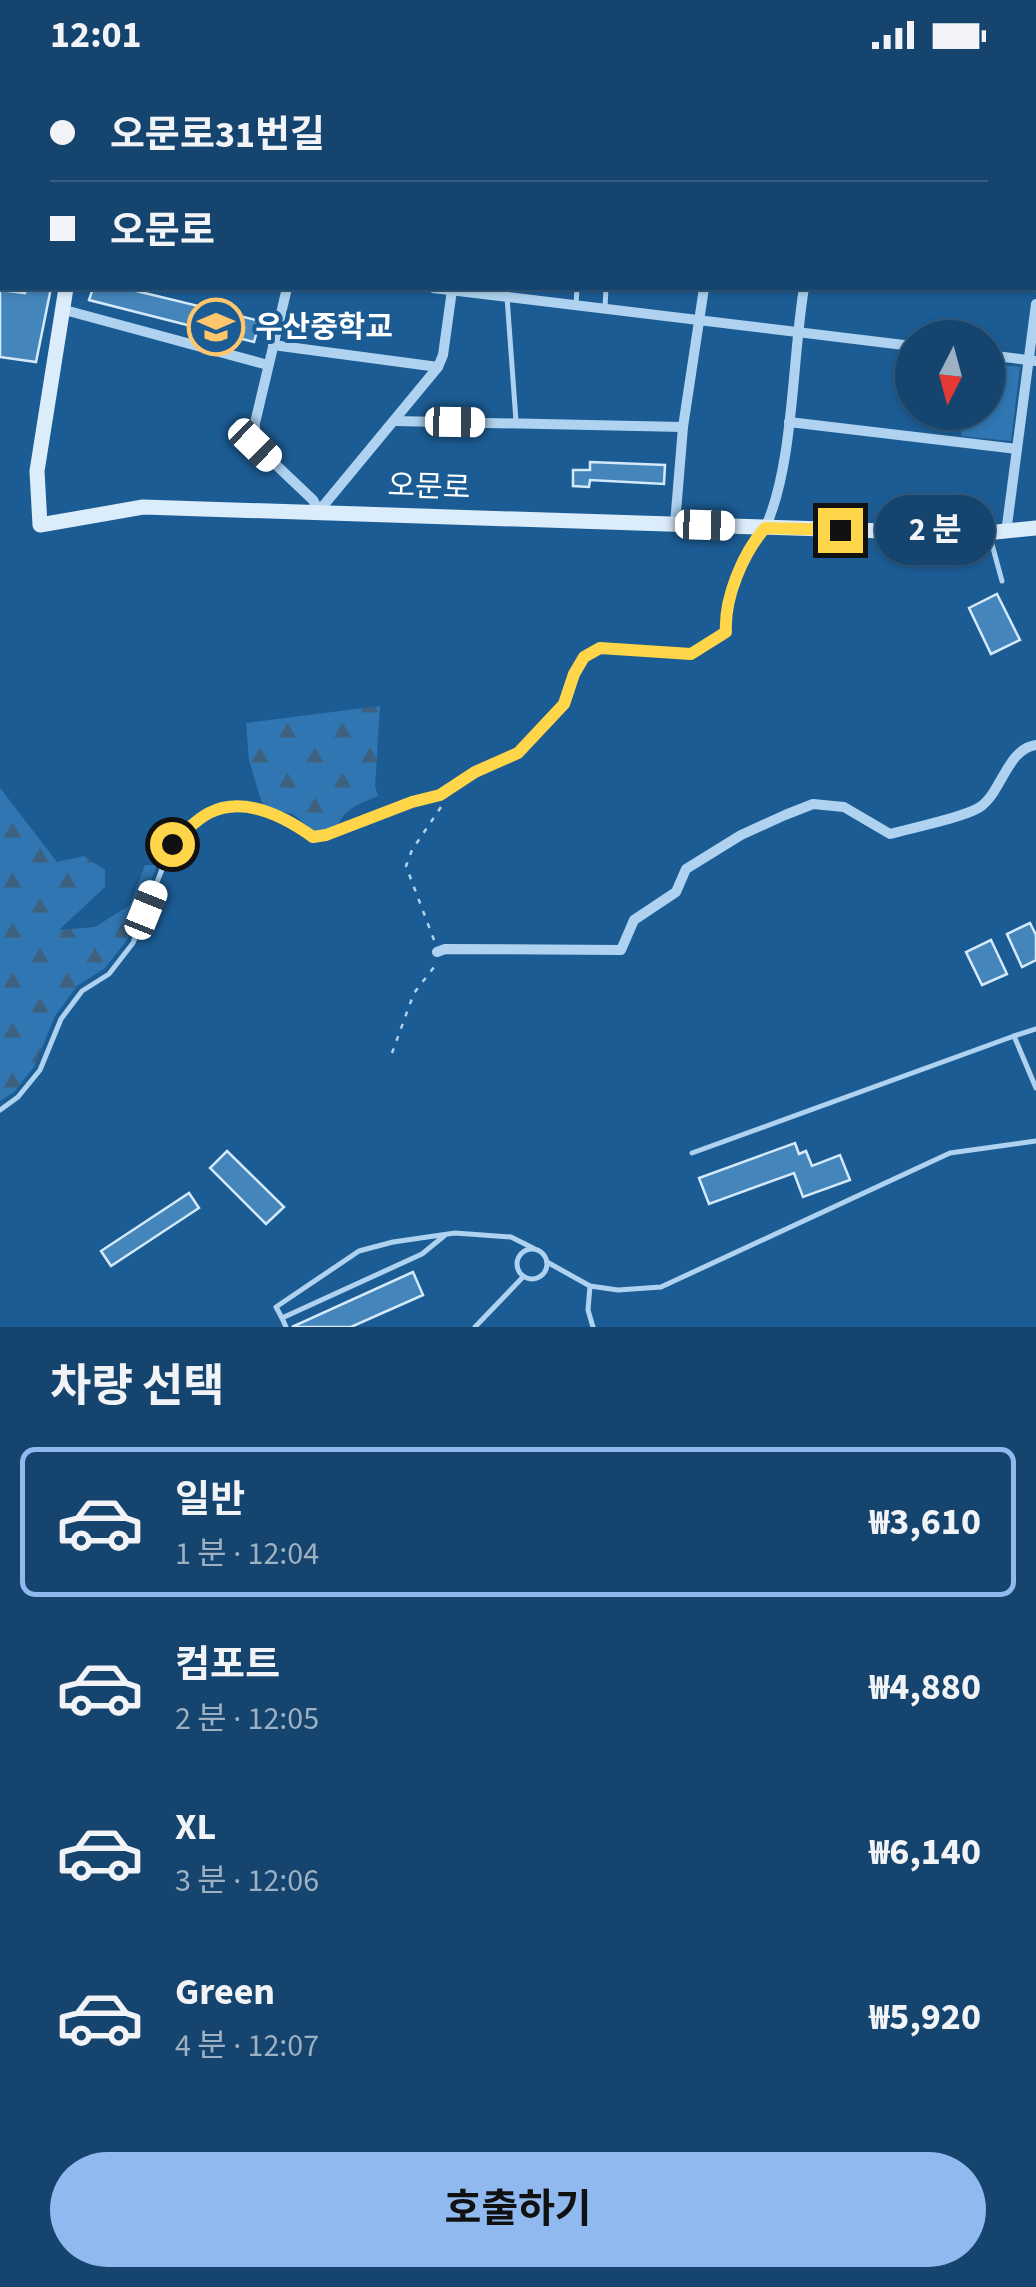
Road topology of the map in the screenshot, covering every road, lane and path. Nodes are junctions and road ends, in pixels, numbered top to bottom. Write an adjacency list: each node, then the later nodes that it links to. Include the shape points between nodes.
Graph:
1 (66, 290): 13 (street)
2 (287, 290): 18 (street)
3 (454, 290): 22 (street)
4 (461, 290): 9 (street)
5 (577, 290): 11 (lane)
6 (606, 290): 12 (lane)
7 (704, 290): 15 (street)
8 (804, 290): 16 (street)
9 (508, 297): 11 (street); 25 (lane)
10 (1036, 304): 14 (street)
11 (576, 305): 12 (street)
12 (604, 308): 15 (street)
13 (61, 309): 21 (street); 28 (street, 오문로, via 37,471 40,525 143,506)
14 (1036, 312): 20 (street)
15 (700, 319): 16 (street); 26 (street)
16 (796, 332): 17 (street); 24 (street)
17 (895, 344)
18 (273, 345): 21 (street); 22 (street)
19 (1005, 357): 20 (street)
20 (1032, 361): 27 (street)
21 (268, 365): 28 (street, via 255,445)
22 (438, 367): 23 (street)
23 (395, 421): 25 (street); 28 (street)
24 (789, 422): 27 (street); 30 (street)
25 (516, 424): 26 (street)
26 (683, 427): 29 (street)
27 (1017, 449): 32 (street)
28 (319, 511): 29 (street, 오문로)
29 (674, 524): 30 (street, 오문로)
30 (765, 528): 32 (street, 오문로); 35 (lane, via 750,544 725,614 726,632 691,654 600,648 584,657 564,704 518,753)
31 (1036, 528): 32 (street, 오문로)
32 (998, 534): 33 (lane)
33 (1002, 581)
34 (1036, 745): 36 (street, via 1014,760 979,808 890,834 844,808 813,804 741,835 686,869 676,892 634,920 621,950)
35 (459, 782): 36 (path, via 406,866); 41 (lane, via 440,795 313,837 276,814 232,807 208,813 172,844 133,944 109,974 82,990 61,1019 40,1070)
36 (437, 952): 39 (path)
37 (1036, 1028): 38 (lane)
38 (1014, 1036): 40 (lane); 43 (lane)
39 (392, 1053)
40 (1036, 1088)
41 (0, 1110)
42 (1036, 1141): 48 (lane, via 950,1153 662,1287)
43 (692, 1153)
44 (446, 1234): 45 (lane, via 512,1237); 49 (lane, via 422,1254); 49 (lane, via 358,1251 276,1307)
45 (533, 1248): 46 (lane); 47 (lane, via 517,1259)
46 (547, 1262): 47 (lane, via 542,1276); 48 (lane)
47 (523, 1276): 51 (lane)
48 (590, 1286): 52 (lane)
49 (282, 1318): 50 (lane)
50 (286, 1327)
51 (475, 1327)
52 (593, 1327)

